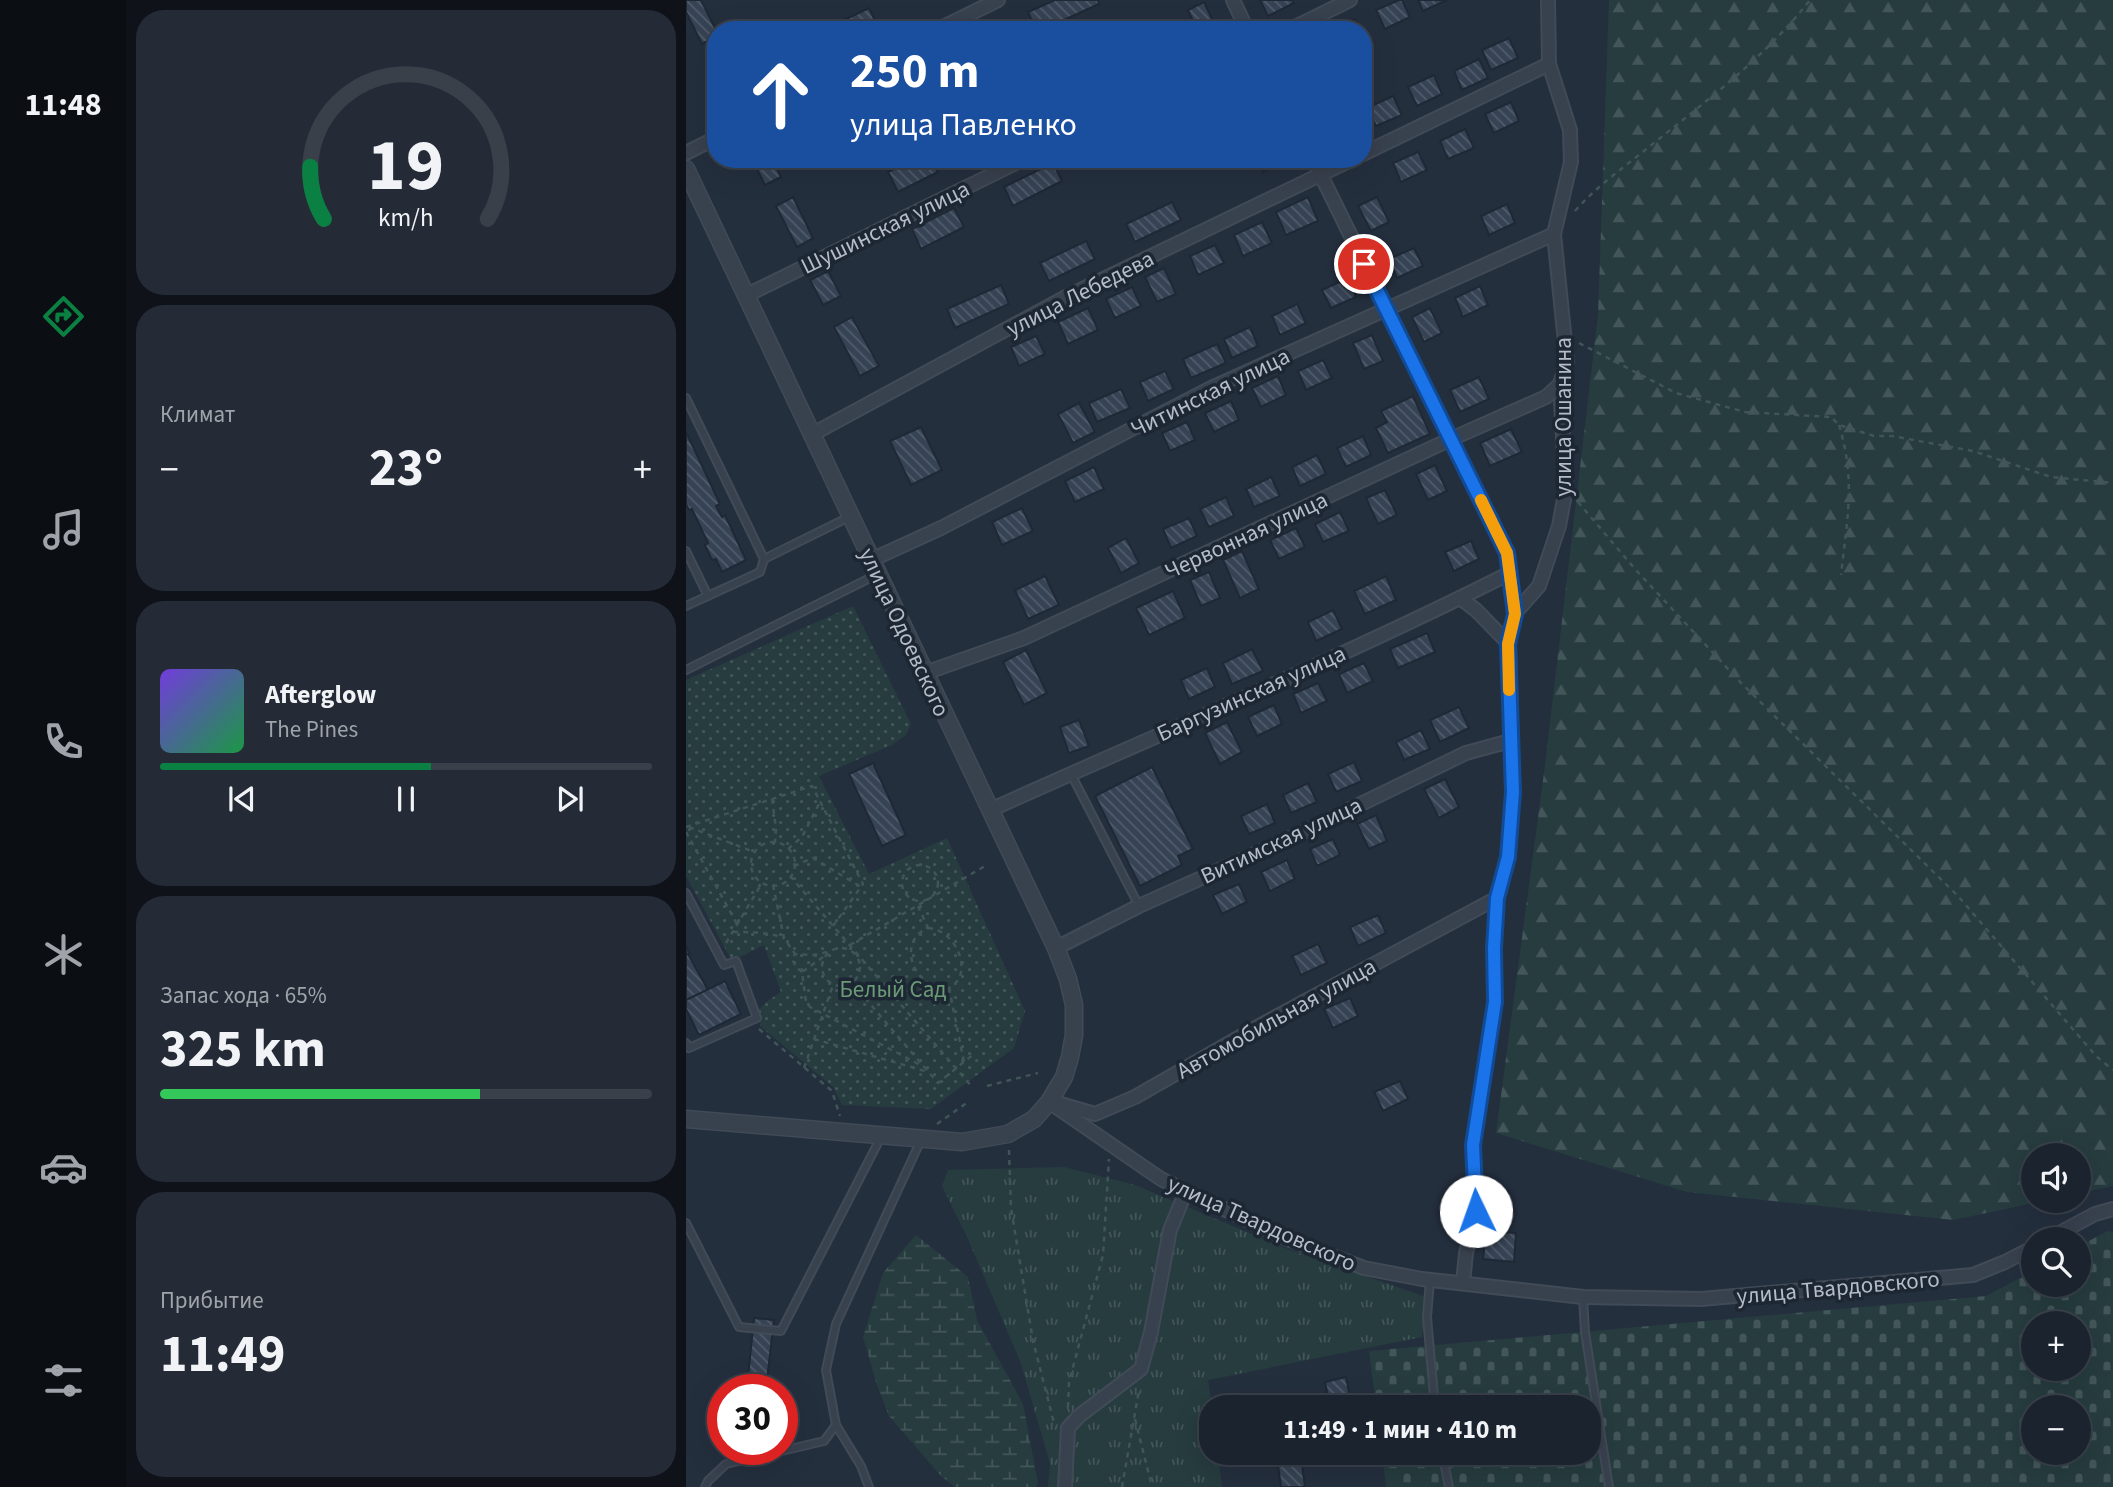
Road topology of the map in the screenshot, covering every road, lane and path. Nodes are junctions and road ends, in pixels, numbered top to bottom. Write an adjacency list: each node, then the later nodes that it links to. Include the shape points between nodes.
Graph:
1 (998, 0): 6 (street)
2 (1233, 0): 7 (street)
3 (1350, 0): 8 (street)
4 (1548, 0): 9 (street, улица Ошанина)
5 (1810, 0): 18 (path, via 1732,80 1610,178)
6 (955, 21)
7 (1243, 21)
8 (1307, 21)
9 (1549, 64): 11 (street); 18 (street, улица Ошанина, via 1570,130 1571,162)
10 (707, 142): 12 (street)
11 (1372, 150)
12 (686, 153)
13 (1006, 168): 19 (street, Шушинская улица)
14 (1318, 168): 17 (street)
15 (1335, 168): 17 (street, улица Лебедева)
16 (686, 169): 19 (street, улица Одоевского)
17 (1321, 175): 20 (street); 25 (street, улица Лебедева, via 1064,298)
18 (1554, 234): 20 (street, Читинская улица); 21 (street, улица Ошанина)
19 (745, 296): 25 (street, улица Одоевского)
20 (1385, 309): 26 (street); 32 (street, Читинская улица, via 1211,388)
21 (1565, 336): 22 (street, улица Ошанина, via 1567,362); 24 (path, via 1676,393 1745,412 1832,417)
22 (1560, 384): 26 (street, Червонная улица, via 1546,397); 28 (street, улица Ошанина)
23 (687, 403): 31 (lane)
24 (1839, 425): 27 (path, via 1874,436 1973,451 2051,477); 34 (path, via 1851,488)
25 (811, 435): 29 (street, улица Одоевского)
26 (1451, 439): 33 (street, via 1507,553); 41 (street, Червонная улица, via 1024,638)
27 (2113, 483)
28 (1566, 489): 38 (street, улица Ошанина, via 1539,586); 90 (path, via 1742,684 1958,896)
29 (850, 517): 31 (lane); 32 (street, улица Одоевского)
30 (686, 551): 35 (lane)
31 (764, 559): 35 (lane, via 760,572)
32 (874, 567): 40 (lane); 41 (street, улица Одоевского)
33 (1510, 573): 36 (street, Баргузинская улица); 38 (street)
34 (1841, 575)
35 (708, 596): 37 (lane)
36 (1460, 598): 39 (street); 43 (street, Баргузинская улица)
37 (686, 606)
38 (1515, 614): 39 (street, улица Ошанина)
39 (1508, 644): 42 (street, улица Ошанина)
40 (686, 670)
41 (925, 673): 46 (street, улица Одоевского)
42 (1510, 741): 59 (street, улица Ошанина, via 1513,792 1508,857); 62 (street, Витимская улица, via 1466,753)
43 (1070, 774): 46 (street, Баргузинская улица); 62 (lane)
44 (772, 799): 45 (path, via 812,786); 47 (path); 49 (path)
45 (820, 802): 50 (path, via 802,837); 57 (path, via 863,884)
46 (990, 810): 69 (street, улица Одоевского)
47 (686, 827): 51 (path)
48 (686, 832): 63 (path)
49 (775, 843): 50 (path); 51 (path)
50 (788, 849): 52 (path)
51 (754, 852): 55 (path, via 751,866)
52 (794, 866): 54 (path); 57 (path, via 813,858)
53 (985, 866): 60 (path)
54 (790, 876): 56 (path); 64 (path)
55 (762, 883): 56 (path); 63 (path)
56 (773, 886): 67 (path)
57 (860, 887): 64 (path)
58 (686, 893): 71 (lane)
59 (1497, 898): 95 (street, Автомобильная улица, via 1135,1097 1095,1114); 110 (street, улица Ошанина, via 1495,1002 1473,1145 1476,1211)
60 (929, 899): 60 (path, via 936,890 935,874 915,866 903,878 904,890 917,901); 61 (path)
61 (918, 906): 65 (path); 68 (path)
62 (1139, 906): 69 (street, Витимская улица)
63 (737, 925): 66 (path)
64 (833, 926): 68 (path)
65 (928, 928): 80 (path, via 937,928 959,953 961,973); 80 (path, via 914,942 914,969 930,986)
66 (733, 932): 67 (path); 71 (path)
67 (784, 938): 72 (path)
68 (850, 945): 73 (path)
69 (1056, 947): 95 (street, улица Одоевского, via 1074,1005 1074,1035 1064,1077)
70 (827, 952): 73 (path, via 845,947); 74 (path); 75 (path)
71 (719, 954): 82 (lane, via 724,965 736,961 757,1018)
72 (795, 954): 74 (path); 77 (path, via 792,959)
73 (857, 954): 78 (path, via 859,972); 89 (path)
74 (814, 955): 76 (path)
75 (823, 957): 76 (path); 79 (path, via 823,976)
76 (812, 964): 77 (path)
77 (802, 972): 81 (path, via 806,1002)
78 (852, 983): 79 (path); 87 (path)
79 (833, 985): 81 (path)
80 (949, 988): 86 (path)
81 (822, 1015): 83 (path); 87 (path)
82 (750, 1021): 84 (lane, via 689,1048); 88 (path)
83 (814, 1039): 88 (path); 91 (path)
84 (686, 1043)
85 (975, 1054): 86 (path)
86 (964, 1062): 89 (path)
87 (924, 1067): 91 (path)
88 (804, 1068): 97 (path, via 832,1091)
89 (956, 1069): 91 (path, via 938,1083); 94 (path)
90 (2113, 1070)
91 (928, 1072)
92 (1038, 1073): 93 (path)
93 (987, 1086)
94 (972, 1087)
95 (1049, 1101): 100 (street, via 1034,1119); 103 (street, улица Твардовского)
96 (968, 1102): 99 (path)
97 (839, 1116)
98 (686, 1119): 101 (street)
99 (934, 1126)
100 (1008, 1134): 102 (street, via 962,1142); 116 (path, via 1011,1208 1028,1314)
101 (882, 1135): 102 (street); 106 (lane, via 781,1331 739,1327)
102 (922, 1139): 115 (lane, via 836,1324 826,1370)
103 (1110, 1145): 104 (street, улица Твардовского); 116 (path, via 1104,1255 1069,1382)
104 (1186, 1191): 109 (street, улица Твардовского, via 1285,1238 1363,1268); 112 (street, via 1170,1230)
105 (2113, 1209): 107 (street)
106 (686, 1223)
107 (2071, 1227)
108 (2021, 1254): 111 (street, улица Твардовского, via 1973,1275 1701,1298)
109 (1430, 1280): 110 (street, улица Твардовского); 113 (lane, via 1427,1317)
110 (1463, 1283): 111 (street, улица Твардовского)
111 (1583, 1297): 124 (lane)
112 (1141, 1369): 114 (path); 116 (street)
113 (1434, 1395)
114 (1135, 1417): 121 (path); 122 (path)
115 (836, 1425): 118 (lane, via 824,1441 726,1464); 119 (lane)
116 (1062, 1429): 120 (street)
117 (1445, 1465): 123 (lane)
118 (705, 1487)
119 (869, 1487)
120 (1065, 1487)
121 (1122, 1487)
122 (1152, 1487)
123 (1449, 1487)
124 (1609, 1487)

